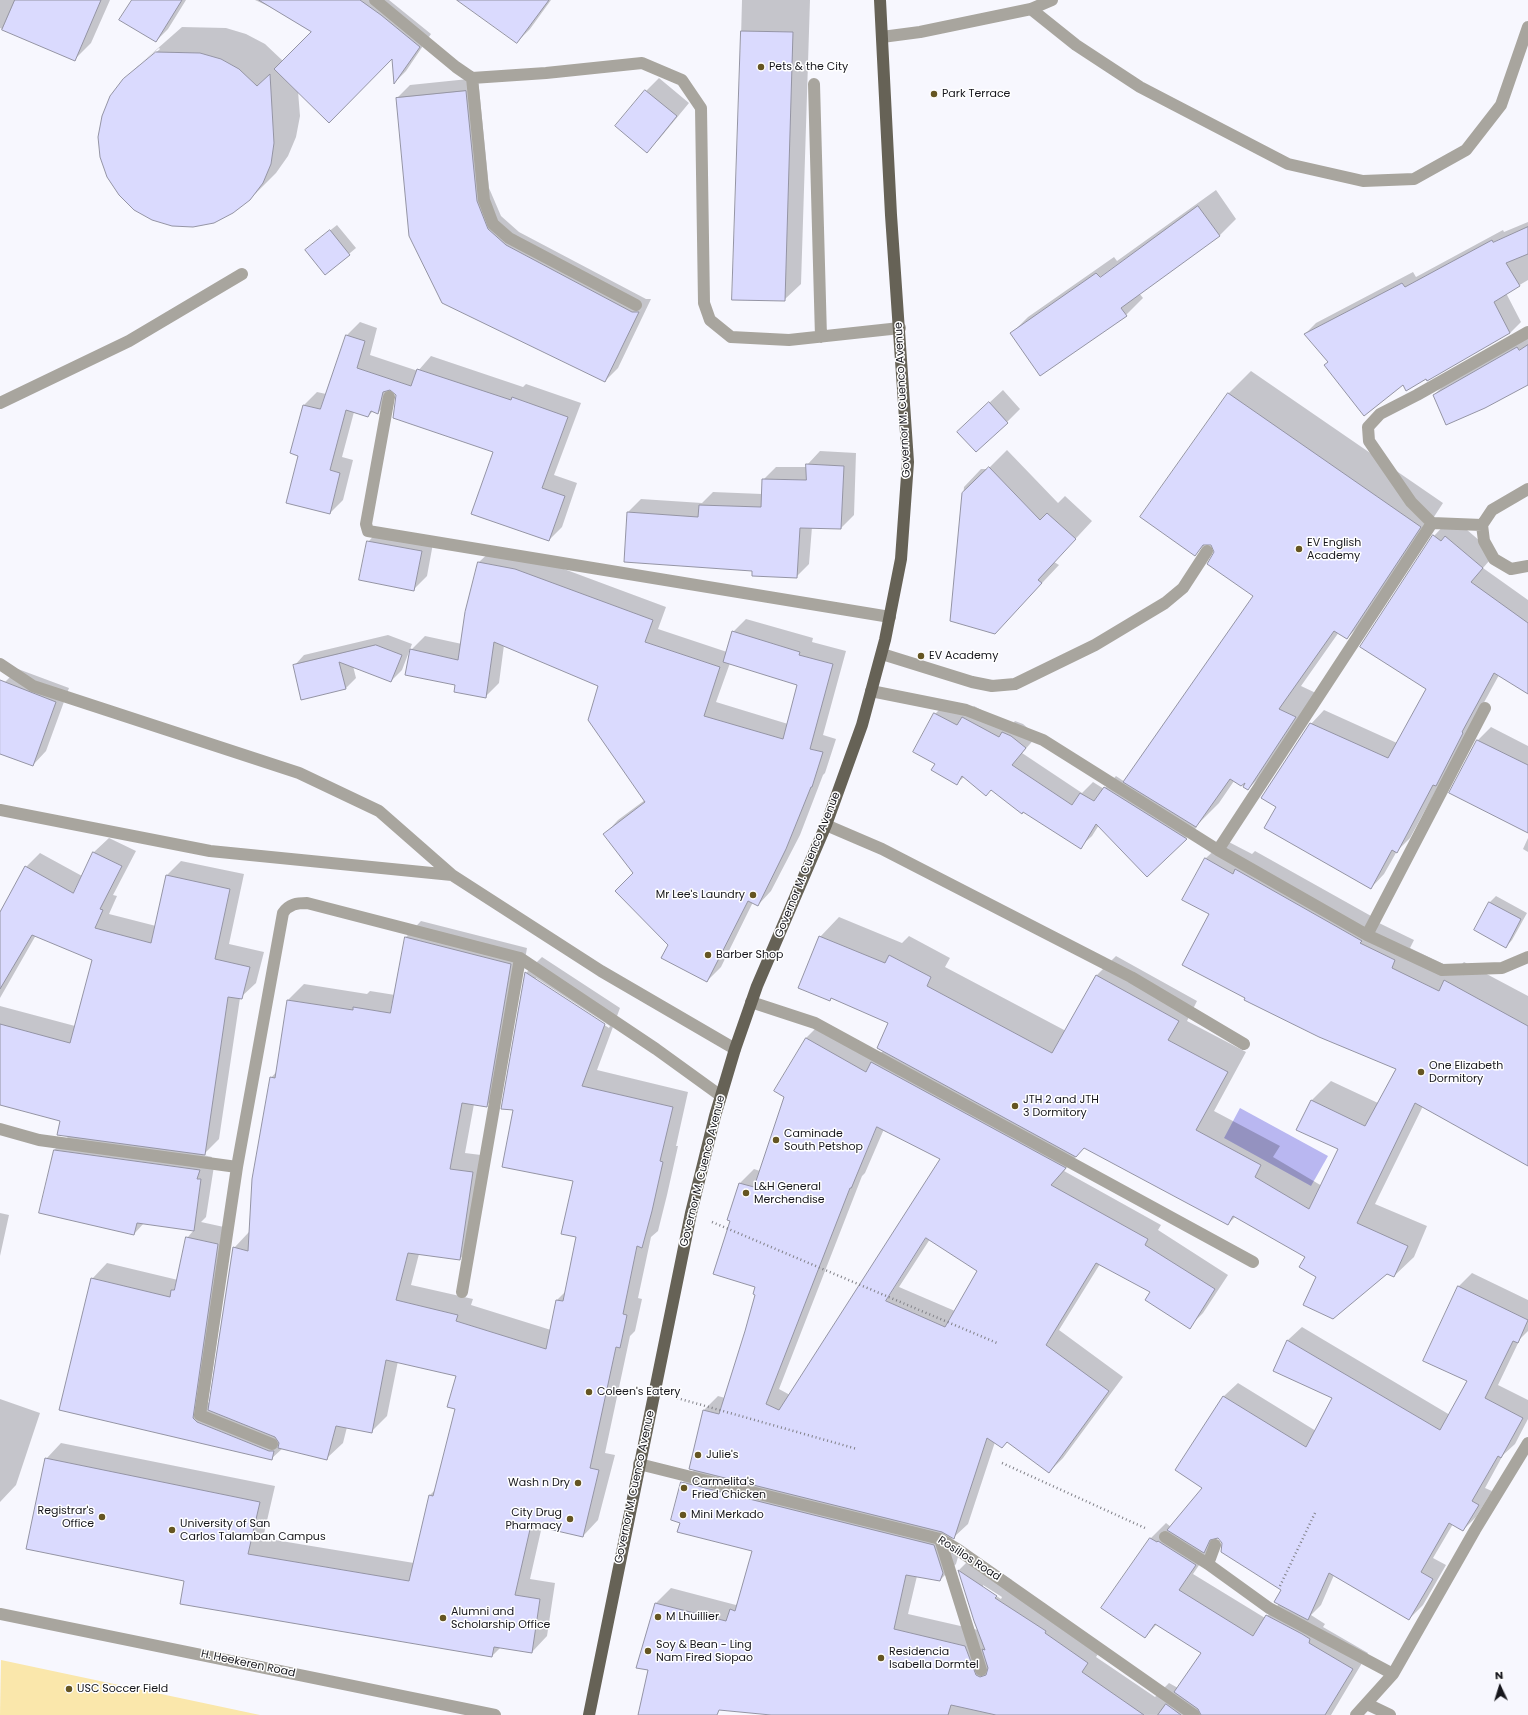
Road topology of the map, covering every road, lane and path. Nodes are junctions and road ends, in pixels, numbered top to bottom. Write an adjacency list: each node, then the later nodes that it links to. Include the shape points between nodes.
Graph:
1 (375, 0): 7 (street)
2 (880, 0): 6 (main road, Governor M. Cuenco Avenue)
3 (1052, 0): 4 (street)
4 (1031, 9): 5 (street, via 1076,45 1140,87 1288,164 1363,181 1414,179 1466,150 1501,105); 6 (street, via 920,32)
5 (1528, 27)
6 (882, 37): 11 (main road, Governor M. Cuenco Avenue)
7 (472, 78): 10 (street, via 484,200 493,224 509,238); 13 (street, via 642,63 682,80 701,108 704,303 710,320 731,337 789,340)
8 (814, 84): 13 (street)
9 (242, 274): 15 (street, via 129,341)
10 (636, 305)
11 (900, 328): 13 (street); 21 (main road, Governor M. Cuenco Avenue, via 908,462 901,559)
12 (1528, 332): 17 (street, via 1380,414 1368,428 1369,441 1411,502)
13 (821, 337)
14 (389, 397): 21 (street, via 366,524 368,531)
15 (0, 403)
16 (1528, 489): 18 (street, via 1492,510)
17 (1432, 523): 18 (street); 28 (street)
18 (1482, 525): 20 (street, via 1484,541 1494,559 1511,569)
19 (1207, 551): 22 (street, via 1182,588 1165,603 1095,645 1015,684 992,686 972,682)
20 (1528, 566)
21 (890, 616): 22 (main road, Governor M. Cuenco Avenue)
22 (882, 654): 24 (main road, Governor M. Cuenco Avenue)
23 (0, 664): 29 (street, via 33,686 299,773 379,811)
24 (871, 691): 27 (main road, Governor M. Cuenco Avenue, via 862,725); 28 (street, via 966,710 1043,740)
25 (1484, 708): 30 (street)
26 (0, 810): 29 (street, via 210,851)
27 (826, 825): 33 (main road, Governor M. Cuenco Avenue); 34 (street, via 882,849 1131,977)
28 (1218, 850): 30 (street)
29 (452, 875): 35 (street, via 601,971)
30 (1367, 935): 31 (street, via 1442,970 1502,968)
31 (1528, 957)
32 (520, 958): 36 (street); 38 (street, via 307,903 298,903 286,908 283,913); 41 (street)
33 (751, 1002): 35 (main road, Governor M. Cuenco Avenue); 40 (street, via 815,1023)
34 (1244, 1044)
35 (735, 1048): 36 (main road, Governor M. Cuenco Avenue)
36 (721, 1096): 39 (main road, Governor M. Cuenco Avenue)
37 (0, 1129): 38 (street, via 39,1140)
38 (237, 1167): 45 (street, via 200,1415)
39 (691, 1213): 42 (path); 43 (main road, Governor M. Cuenco Avenue)
40 (1253, 1262)
41 (462, 1292)
42 (997, 1343)
43 (656, 1392): 46 (path); 48 (main road, Governor M. Cuenco Avenue)
44 (1528, 1443): 57 (street)
45 (272, 1444)
46 (858, 1449)
47 (1002, 1463): 50 (path)
48 (639, 1464): 51 (street, Rosillos Road); 61 (main road, Governor M. Cuenco Avenue)
49 (1315, 1513): 54 (path)
50 (1165, 1537): 53 (street)
51 (940, 1539): 56 (street); 62 (street, Rosillos Road)
52 (1216, 1545): 53 (street)
53 (1208, 1564): 54 (street)
54 (1269, 1608): 57 (street)
55 (0, 1614): 59 (street, H. Heekeren Road)
56 (981, 1670)
57 (1393, 1674): 58 (street)
58 (1367, 1704): 63 (street); 64 (street)
59 (467, 1712): 60 (street, H. Heekeren Road)
60 (496, 1715)
61 (589, 1715)
62 (1194, 1715)
63 (1356, 1715)
64 (1390, 1715)

